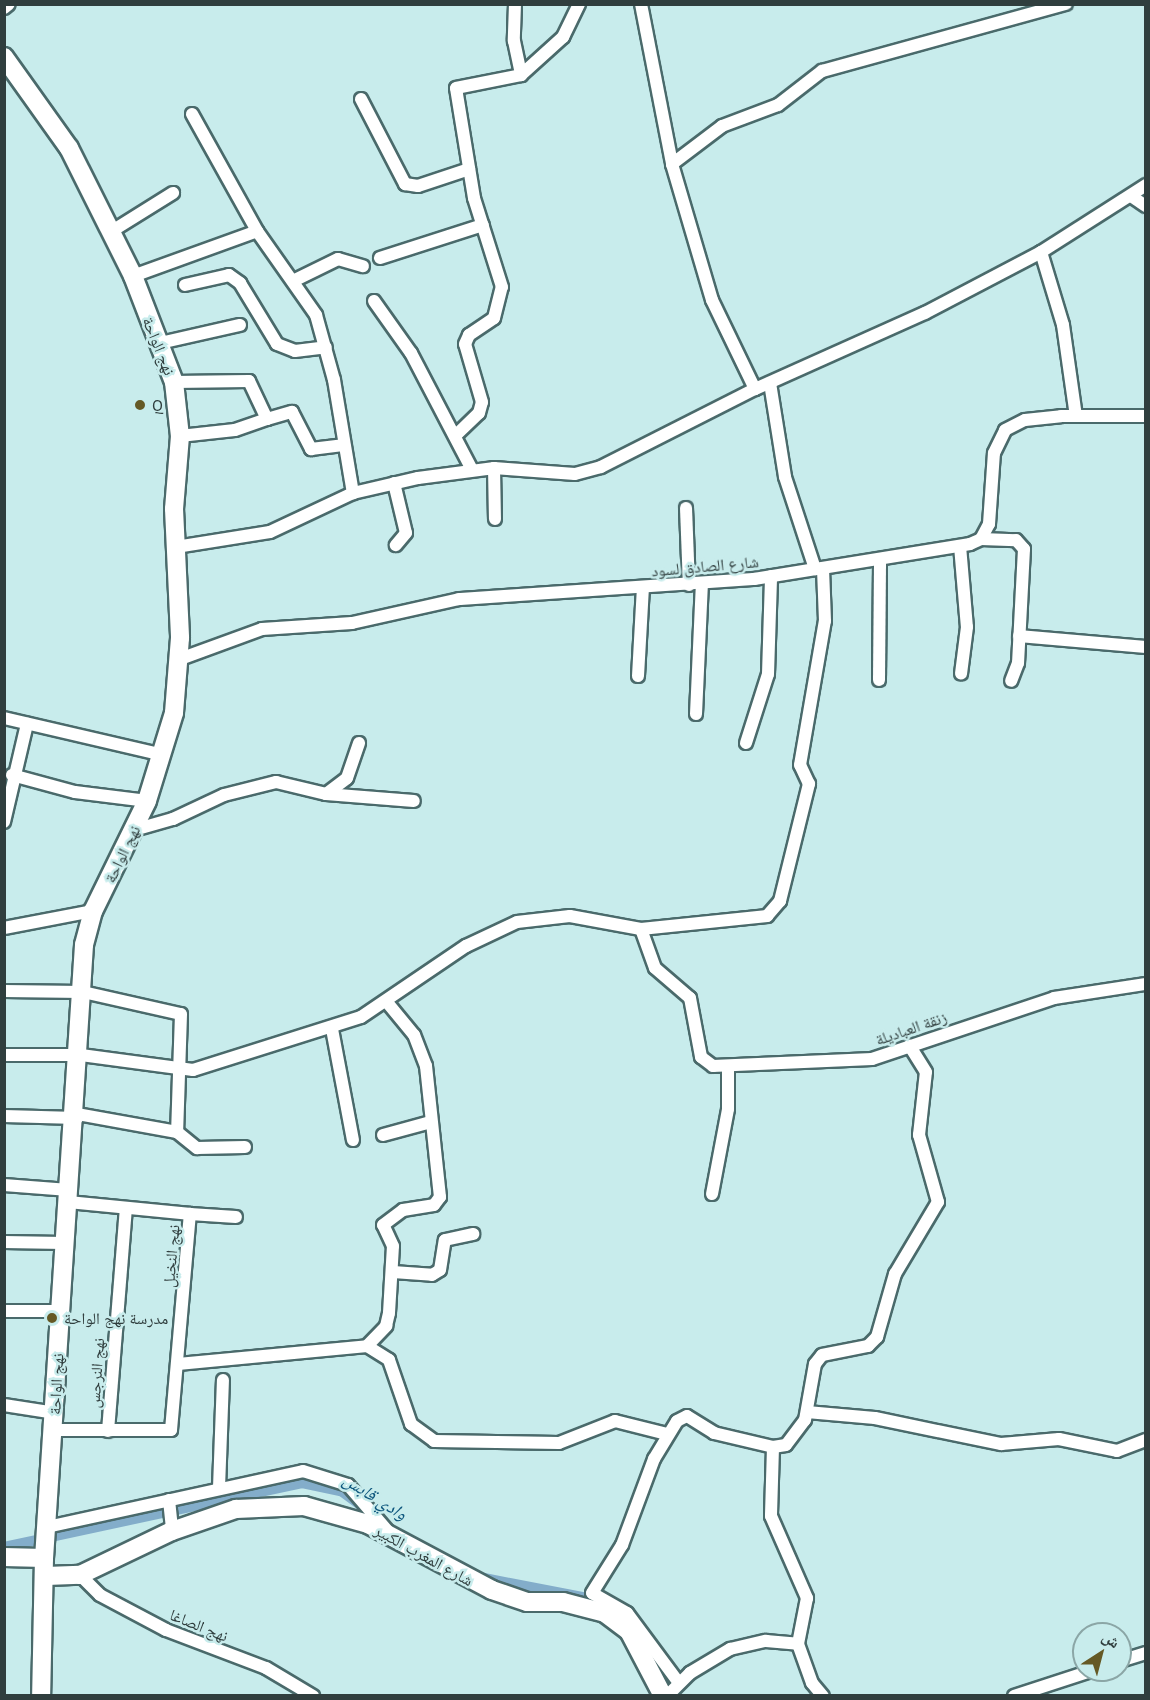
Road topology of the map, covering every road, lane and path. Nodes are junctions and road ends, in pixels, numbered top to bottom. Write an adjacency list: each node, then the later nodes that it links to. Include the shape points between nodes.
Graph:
1 (9, 4): 6 (street)
2 (515, 4): 8 (street, via 514,41)
3 (579, 4): 8 (street, via 563,37)
4 (641, 4): 11 (street)
5 (1066, 4): 11 (street, via 822,71 778,105 722,126)
6 (4, 8)
7 (4, 57): 18 (street, نهج الواحة, via 69,148)
8 (520, 75): 12 (street, via 456,88)
9 (361, 99): 12 (street, via 405,184 418,186)
10 (192, 114): 19 (street)
11 (672, 164): 32 (street, via 712,300)
12 (469, 169): 17 (street)
13 (1146, 185): 15 (street)
14 (173, 193): 18 (street)
15 (1131, 196): 16 (street); 20 (street)
16 (1146, 206)
17 (483, 225): 21 (street); 37 (street, via 497,266 502,306 465,344 482,402 479,413)
18 (112, 231): 23 (street, نهج الواحة)
19 (257, 231): 23 (street); 24 (street)
20 (1041, 252): 31 (street, via 905,323); 33 (street, via 1063,325)
21 (380, 258)
22 (363, 266): 24 (street, via 338,259)
23 (133, 276): 28 (street, نهج الواحة)
24 (293, 281): 29 (street, via 316,315)
25 (185, 285): 29 (street, via 229,275 240,283 277,344 295,351)
26 (374, 301): 37 (street, via 411,353)
27 (240, 325): 28 (street)
28 (160, 343): 30 (street, نهج الواحة)
29 (326, 347): 38 (street)
30 (174, 381): 35 (street, via 249,381); 36 (street, نهج الواحة)
31 (770, 383): 32 (street); 50 (street, via 784,477)
32 (755, 389): 40 (street, via 589,471 552,474)
33 (1076, 416): 34 (street); 45 (street, via 1025,420 1005,430 994,453 991,518)
34 (1146, 416)
35 (267, 419): 36 (street, via 235,430); 38 (street, via 292,412 311,449)
36 (180, 436): 48 (street, نهج الواحة)
37 (455, 436): 39 (street)
38 (343, 445): 42 (street)
39 (471, 468): 40 (street); 41 (street)
40 (495, 468): 44 (street)
41 (394, 483): 42 (street); 46 (street, via 406,524)
42 (353, 493): 48 (street, via 277,530)
43 (686, 508): 53 (street)
44 (495, 519)
45 (981, 539): 47 (street, شارع الصادق لسود); 55 (street, via 1016,540 1024,549)
46 (396, 545)
47 (960, 546): 49 (street, شارع الصادق لسود); 58 (street, via 967,627)
48 (176, 547): 57 (street, نهج الواحة)
49 (880, 559): 50 (street, شارع الصادق لسود); 60 (street)
50 (819, 568): 51 (street, شارع الصادق لسود); 76 (street, via 825,621 800,765 809,784 780,901 767,916)
51 (771, 576): 52 (street, شارع الصادق لسود); 66 (street, via 768,674)
52 (702, 584): 53 (street, شارع الصادق لسود); 62 (street)
53 (689, 585): 54 (street, شارع الصادق لسود)
54 (643, 587): 57 (street, شارع الصادق لسود, via 459,598 352,623 262,629); 59 (street)
55 (1019, 636): 56 (street); 61 (street)
56 (1146, 647)
57 (180, 659): 67 (street, نهج الواحة)
58 (961, 674)
59 (638, 676)
60 (879, 680)
61 (1011, 681)
62 (696, 714)
63 (4, 718): 64 (street)
64 (27, 724): 67 (street); 68 (street)
65 (359, 743): 69 (street, via 347,778)
66 (746, 743)
67 (163, 755): 70 (street, نهج الواحة)
68 (12, 775): 70 (street, via 75,792); 72 (street)
69 (326, 794): 71 (street); 73 (street, via 276,782 260,784)
70 (147, 801): 73 (street, نهج الواحة)
71 (414, 801)
72 (4, 822)
73 (134, 830): 74 (street, نهج الواحة)
74 (93, 911): 75 (street); 79 (street, نهج الواحة, via 84,945)
75 (4, 928)
76 (641, 929): 80 (street, via 570,916 518,922 466,946); 85 (street, زنقة العباديلة, via 655,969 690,998 704,1062)
77 (1146, 984): 82 (street, زنقة العباديلة, via 1054,998)
78 (4, 991): 79 (street)
79 (84, 992): 83 (street, نهج الواحة); 86 (street, via 179,1012)
80 (386, 1001): 81 (street); 89 (street, via 419,1047)
81 (332, 1029): 86 (street, via 219,1065); 92 (street)
82 (910, 1046): 85 (street, زنقة العباديلة, via 872,1059); 110 (street, via 926,1071 920,1136 937,1192 937,1211 915,1234 894,1274 877,1337 858,1350 826,1352 815,1364)
83 (81, 1054): 84 (street); 86 (street); 88 (street, نهج الواحة)
84 (4, 1055)
85 (728, 1066): 95 (street, via 728,1109)
86 (180, 1071): 90 (street)
87 (4, 1116): 88 (street)
88 (77, 1116): 90 (street); 96 (street, نهج الواحة)
89 (431, 1122): 91 (street); 103 (street, via 440,1197 434,1205 403,1210 386,1221)
90 (177, 1132): 93 (street, via 197,1148)
91 (383, 1135)
92 (353, 1140)
93 (246, 1148)
94 (4, 1185): 96 (street, نهج النخيل)
95 (712, 1194)
96 (68, 1196): 97 (street, نهج النخيل); 102 (street, نهج الواحة)
97 (126, 1209): 98 (street, نهج النخيل); 112 (street, نهج النرجس)
98 (190, 1214): 99 (street); 107 (street, نهج النخيل)
99 (236, 1217)
100 (472, 1234): 103 (street, via 445,1240 440,1270 432,1275)
101 (4, 1242): 102 (street)
102 (64, 1243): 105 (street, نهج الواحة)
103 (393, 1272): 106 (street, via 386,1326)
104 (4, 1311): 105 (street)
105 (60, 1311): 111 (street, نهج الواحة)
106 (367, 1346): 107 (street); 113 (street, via 389,1360 411,1424 434,1441 559,1443 615,1421)
107 (178, 1364): 112 (street, نهج النخيل, via 174,1424 165,1433)
108 (223, 1380): 116 (street)
109 (4, 1405): 111 (street)
110 (807, 1412): 114 (street, via 875,1418 1001,1444 1059,1439 1117,1450); 115 (street, via 786,1445)
111 (54, 1421): 112 (street); 118 (street, نهج الواحة)
112 (108, 1431)
113 (667, 1434): 115 (street, via 687,1416 714,1433); 127 (street, via 622,1545 592,1593 627,1613)
114 (1146, 1440)
115 (773, 1448): 125 (street, via 771,1516 807,1598)
116 (219, 1488): 117 (street); 120 (street, via 303,1471 335,1477 369,1503)
117 (169, 1500): 118 (street); 119 (street)
118 (47, 1527): 122 (street, نهج الواحة)
119 (172, 1531): 120 (street, شارع المغرب الكبير, via 236,1509 289,1504 349,1517); 123 (street, شارع المغرب الكبير)
120 (392, 1535): 131 (street, شارع المغرب الكبير, via 492,1590 527,1602 579,1604 614,1618 629,1631)
121 (4, 1557): 122 (street)
122 (44, 1558): 124 (street, نهج الواحة)
123 (80, 1575): 124 (street, شارع المغرب الكبير); 128 (street, نهج الصاغا, via 100,1595)
124 (45, 1576): 129 (street, نهج الواحة)
125 (798, 1644): 127 (street, via 748,1643); 132 (street, via 812,1683)
126 (1072, 1677): 133 (street)
127 (679, 1683): 131 (street)
128 (295, 1690): 130 (street, نهج الصاغا)
129 (40, 1695)
130 (312, 1695)
131 (665, 1695)
132 (823, 1695)
133 (1014, 1695)

